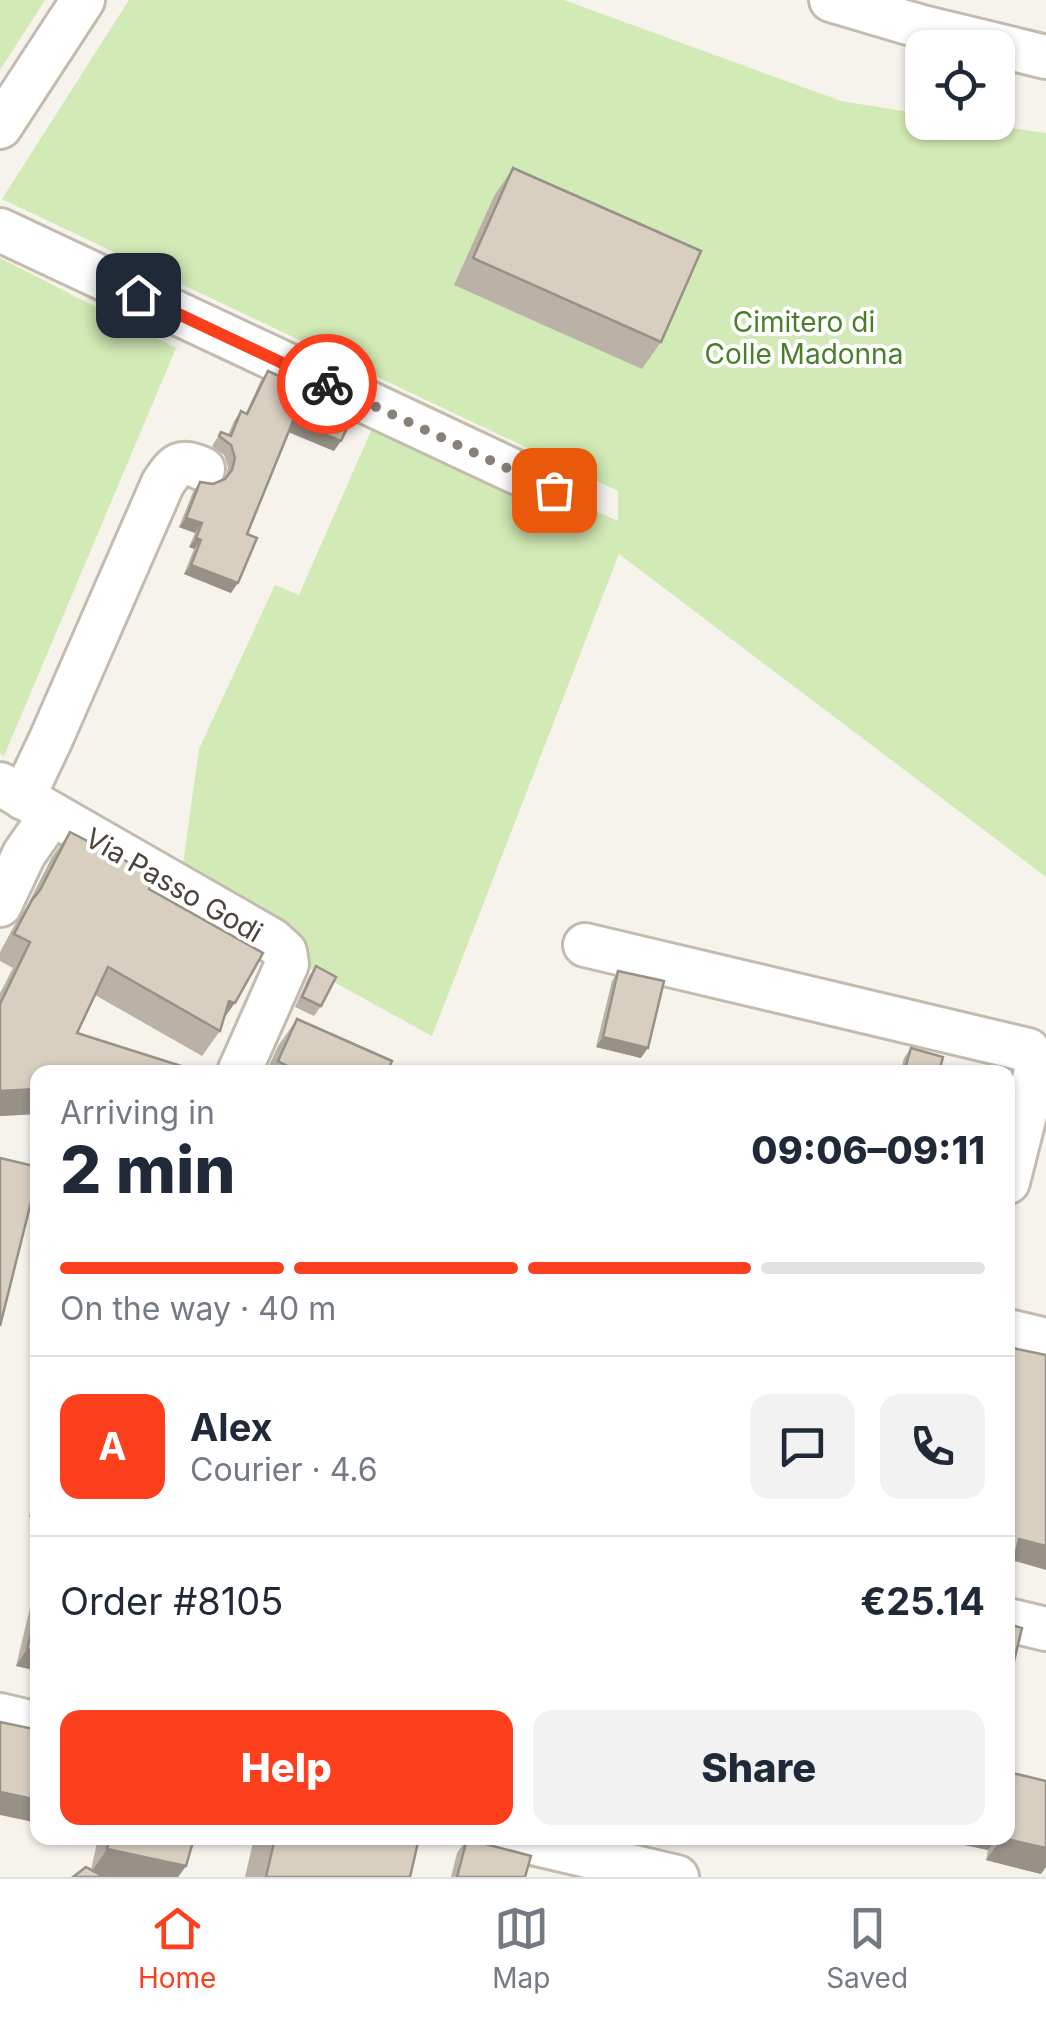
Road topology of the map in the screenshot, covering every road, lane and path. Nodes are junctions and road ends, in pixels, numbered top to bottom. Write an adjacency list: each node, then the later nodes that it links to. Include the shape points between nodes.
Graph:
1 (83, 0): 5 (street)
2 (831, 0): 3 (street)
3 (931, 13): 4 (street)
4 (1046, 56)
5 (0, 127)
6 (0, 230): 8 (street)
7 (203, 469): 9 (street, via 181,463 162,483)
8 (554, 490)
9 (25, 799): 10 (street, Via Passo Godi, via 24,854); 12 (street, Via Passo Godi, via 284,952 288,964)
10 (0, 905)
11 (585, 945): 13 (street, via 1028,1050 1036,1067)
12 (242, 1065)
13 (1015, 1153)
14 (1015, 1333): 15 (street)
15 (1046, 1340)
16 (1015, 1621): 17 (street)
17 (1046, 1628)
18 (0, 1715): 19 (street)
19 (30, 1722)
20 (542, 1845): 21 (street)
21 (677, 1877)

